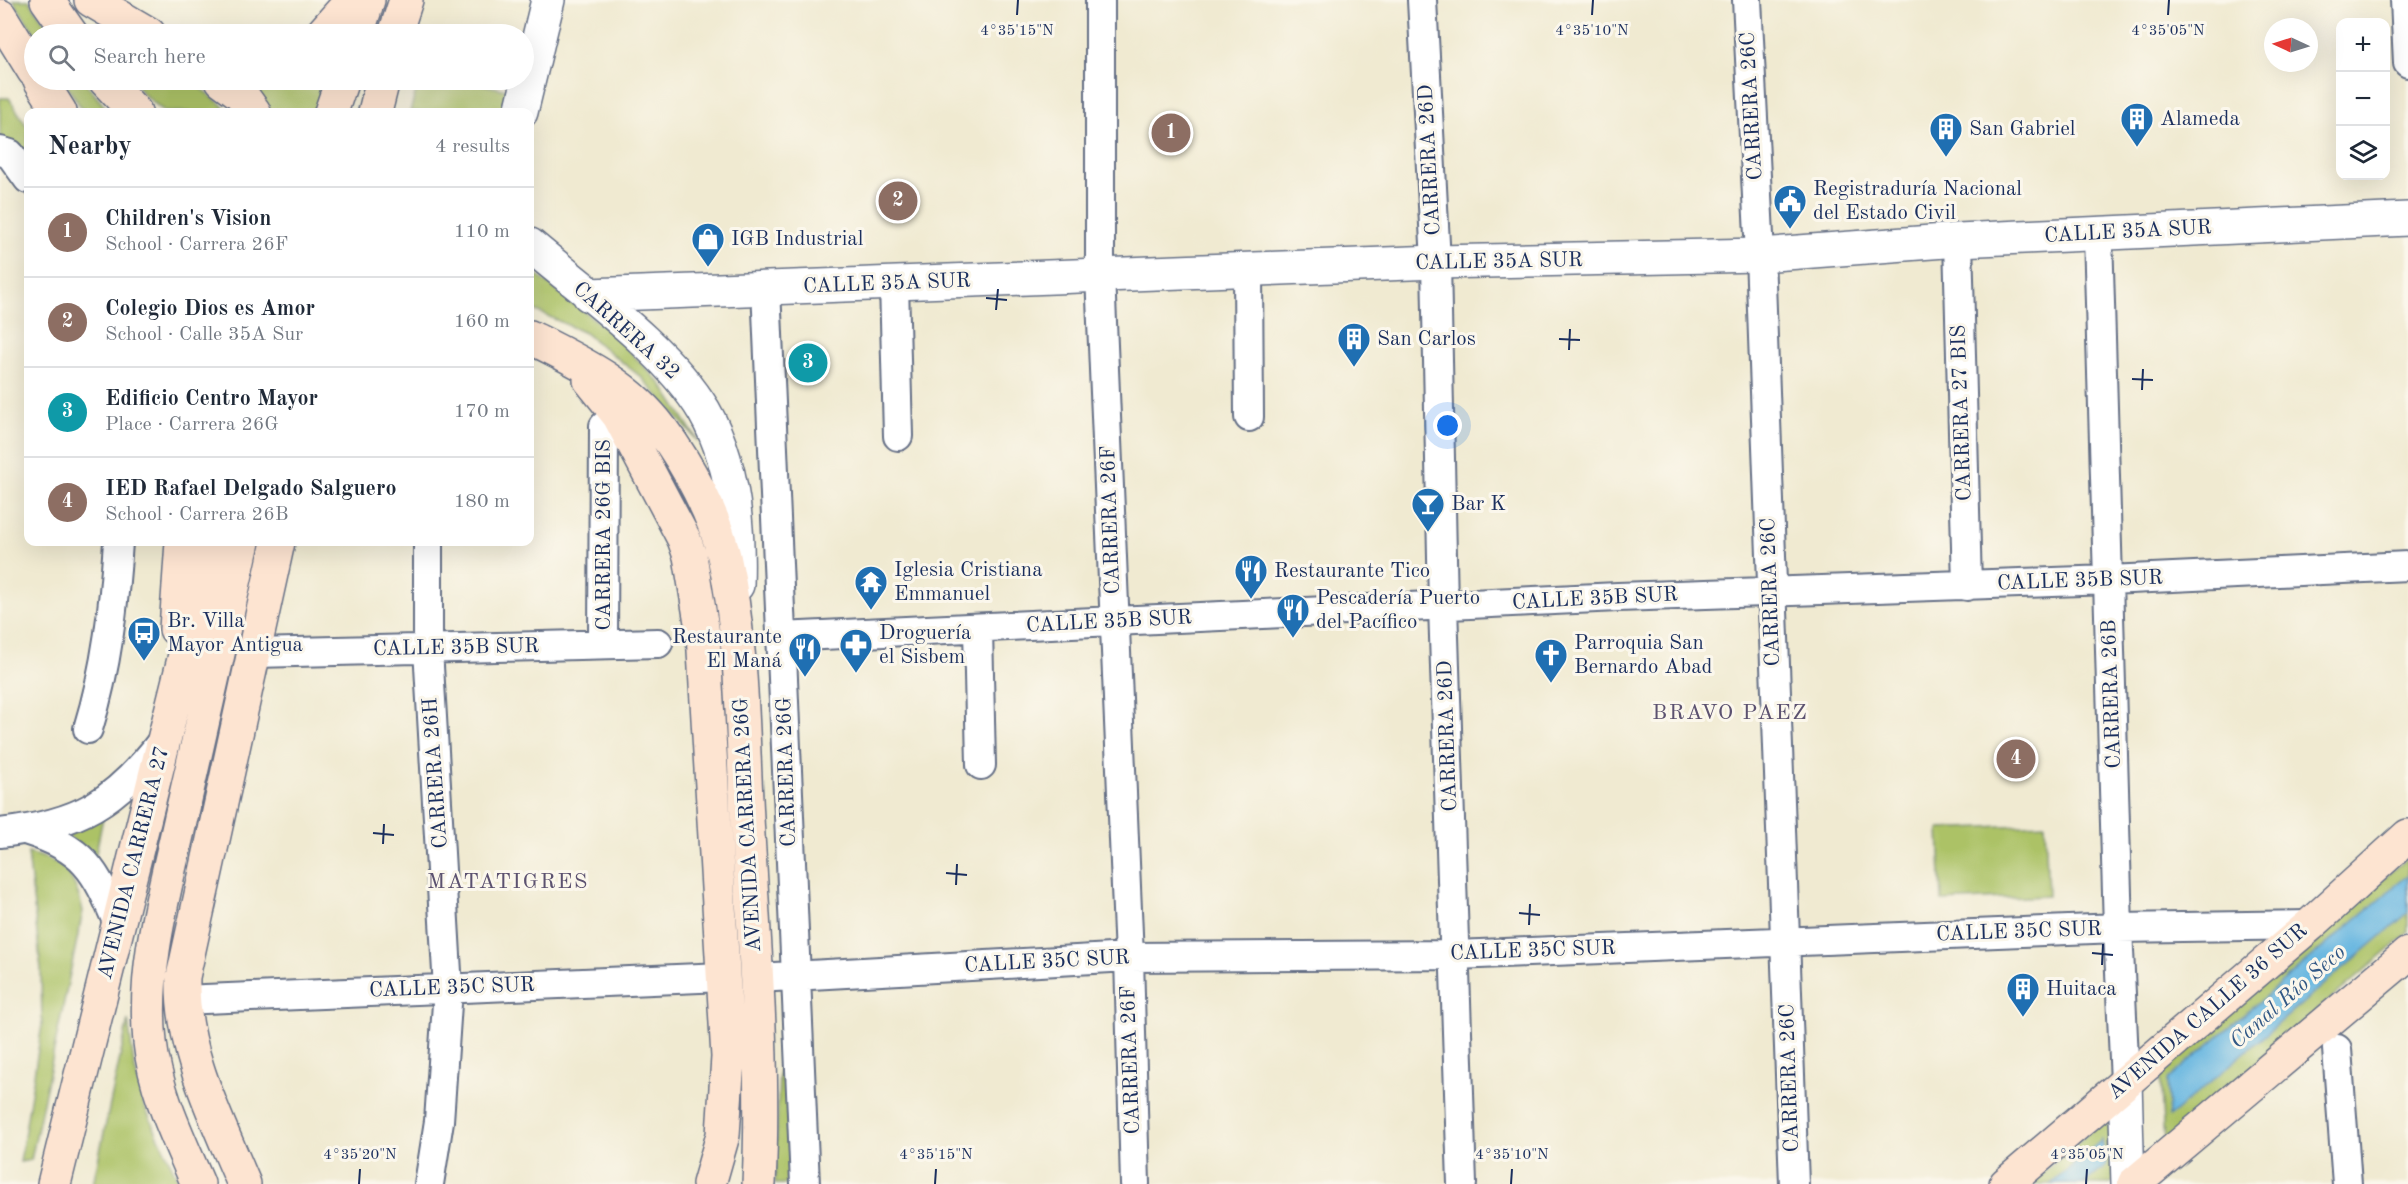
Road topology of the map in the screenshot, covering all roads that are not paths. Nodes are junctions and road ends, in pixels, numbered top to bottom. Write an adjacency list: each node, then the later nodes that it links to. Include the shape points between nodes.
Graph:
1 (47, 0): 12 (main road)
2 (91, 0): 13 (main road)
3 (352, 0): 14 (main road)
4 (368, 0): 15 (main road)
5 (406, 0): 16 (main road)
6 (548, 0): 18 (street)
7 (1100, 0): 39 (street, CARRERA 26F)
8 (1422, 0): 37 (street, CARRERA 26D)
9 (1747, 0): 36 (street, CARRERA 26C)
10 (2404, 0): 19 (street)
11 (0, 16): 17 (main road)
12 (64, 24)
13 (132, 24)
14 (331, 24)
15 (360, 24)
16 (398, 24)
17 (24, 55)
18 (534, 60)
19 (2408, 63)
20 (46, 90): 25 (main road)
21 (114, 90): 26 (main road)
22 (236, 90): 27 (main road)
23 (380, 90): 28 (main road)
24 (527, 90): 29 (street)
25 (58, 108)
26 (131, 108)
27 (251, 108)
28 (376, 108)
29 (523, 108)
30 (5, 153): 31 (street)
31 (24, 174)
32 (2408, 219): 33 (street, CALLE 35A SUR)
33 (2098, 234): 34 (street, CALLE 35A SUR); 55 (street, CARRERA 26B)
34 (1958, 240): 36 (street, CALLE 35A SUR); 56 (street, CARRERA 27 BIS)
35 (534, 248): 42 (street, CARRERA 32)
36 (1760, 255): 37 (street, CALLE 35A SUR); 57 (street, CARRERA 26C)
37 (1436, 262): 38 (street, CALLE 35A SUR); 58 (street, CARRERA 26D)
38 (1248, 270): 39 (street, CALLE 35A SUR); 45 (street)
39 (1100, 275): 40 (street, CALLE 35A SUR); 59 (street, CARRERA 26F)
40 (894, 284): 41 (street, CALLE 35A SUR); 47 (street)
41 (766, 288): 42 (street, CALLE 35A SUR); 61 (street, CARRERA 26G)
42 (589, 296): 62 (street, CARRERA 32, via 653,350 688,388 705,412 720,447 730,486 738,553)
43 (534, 339): 44 (main road, AVENIDA CARRERA 26G)
44 (562, 353): 62 (main road, AVENIDA CARRERA 26G, via 621,387 663,431 686,468 724,554); 80 (main road, AVENIDA CARRERA 26G, via 599,389 619,417 671,512 690,556 703,634)
45 (1249, 417)
46 (604, 426): 64 (street, CARRERA 26G BIS)
47 (898, 436)
48 (118, 546): 67 (street, via 114,613)
49 (182, 546): 68 (main road)
50 (212, 546): 68 (main road, AVENIDA CARRERA 27)
51 (242, 546): 92 (main road, AVENIDA CARRERA 27, via 164,892 149,983 150,1044 155,1071)
52 (277, 546): 66 (main road)
53 (428, 546): 65 (street, CARRERA 26H)
54 (2408, 566): 55 (street, CALLE 35B SUR)
55 (2109, 580): 56 (street, CALLE 35B SUR); 74 (street, CARRERA 26B)
56 (1967, 586): 57 (street, CALLE 35B SUR)
57 (1770, 591): 58 (street, CALLE 35B SUR); 75 (street, CARRERA 26C)
58 (1443, 606): 59 (street, CALLE 35B SUR); 77 (street, CARRERA 26D)
59 (1115, 622): 60 (street, CALLE 35B SUR); 78 (street, CARRERA 26F)
60 (978, 627): 61 (street, CALLE 35B SUR); 69 (street)
61 (781, 637): 79 (street, CARRERA 26G)
62 (736, 639): 81 (main road, AVENIDA CARRERA 26G)
63 (658, 643): 64 (street, CALLE 35B SUR)
64 (603, 644): 65 (street, CALLE 35B SUR)
65 (428, 649): 66 (street, CALLE 35B SUR); 82 (street, CARRERA 26H)
66 (255, 653): 83 (main road, via 188,948)
67 (88, 729)
68 (167, 735): 70 (street, via 137,775 109,800 85,813); 72 (main road, AVENIDA CARRERA 27)
69 (981, 765)
70 (13, 832): 72 (street, via 66,846 87,863 101,883)
71 (2408, 836): 73 (main road, AVENIDA CALLE 36 SUR)
72 (118, 924): 85 (main road, AVENIDA CARRERA 27)
73 (2310, 925): 74 (street, CALLE 35C SUR); 86 (main road, AVENIDA CALLE 36 SUR)
74 (2118, 928): 75 (street, CALLE 35C SUR); 86 (street, CARRERA 26B)
75 (1786, 942): 77 (street, CALLE 35C SUR); 99 (street, CARRERA 26C)
76 (2408, 954): 88 (main road)
77 (1456, 955): 78 (street, CALLE 35C SUR); 98 (street, CARRERA 26D)
78 (1129, 957): 79 (street, CALLE 35C SUR); 97 (street, CARRERA 26F)
79 (796, 976): 81 (street, CALLE 35C SUR); 96 (street, CARRERA 26G)
80 (723, 977): 82 (street, CALLE 35C SUR); 89 (main road, AVENIDA CARRERA 26G, via 728,1057)
81 (757, 978): 87 (main road, AVENIDA CARRERA 26G)
82 (448, 988): 83 (street, CALLE 35C SUR); 94 (street, CARRERA 26H, via 440,1109)
83 (182, 1000): 93 (main road, via 196,1069)
84 (2337, 1049): 101 (street)
85 (78, 1086): 90 (main road, AVENIDA CARRERA 27); 91 (main road)
86 (2125, 1095): 88 (street); 100 (main road, AVENIDA CALLE 36 SUR)
87 (761, 1116): 89 (main road); 95 (main road, AVENIDA CARRERA 26G)
88 (2130, 1177)
89 (721, 1181)
90 (54, 1184)
91 (66, 1184)
92 (198, 1184)
93 (244, 1184)
94 (429, 1184)
95 (759, 1184)
96 (805, 1184)
97 (1135, 1184)
98 (1462, 1184)
99 (1794, 1184)
100 (2006, 1184)
101 (2347, 1184)

